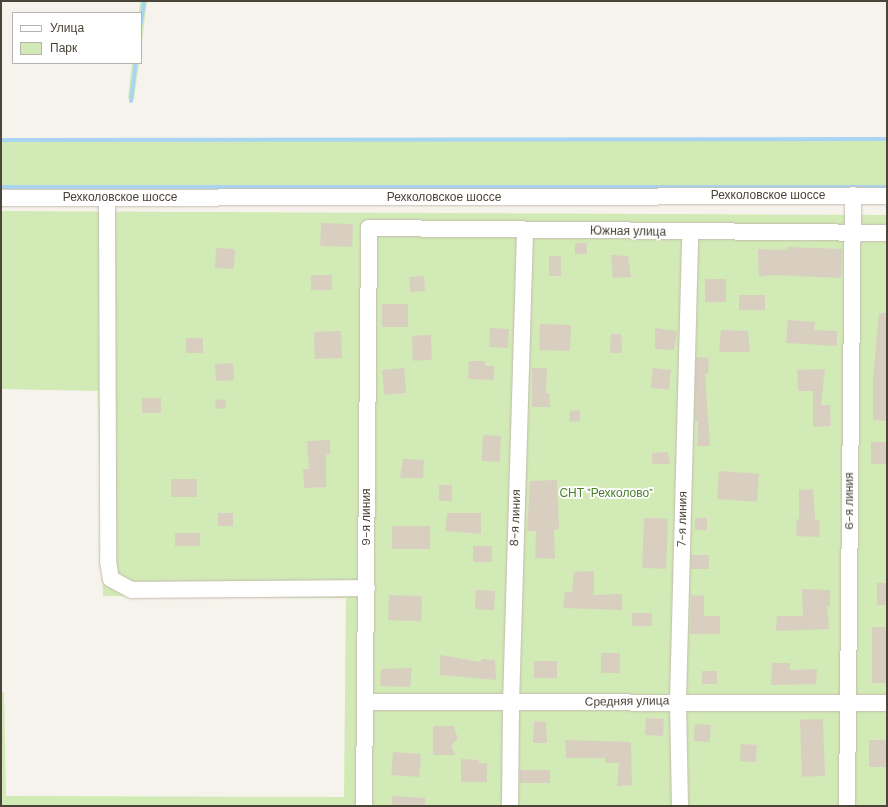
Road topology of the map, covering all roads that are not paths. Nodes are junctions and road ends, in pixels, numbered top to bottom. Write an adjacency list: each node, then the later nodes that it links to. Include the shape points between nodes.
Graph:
1 (853, 196): 2 (street, Рехколовское шоссе); 4 (street, Рехколовское шоссе); 7 (street, 6-я линия)
2 (887, 196)
3 (1, 198): 4 (street, Рехколовское шоссе)
4 (107, 198): 10 (street, via 108,553 111,578 132,590)
5 (369, 228): 6 (street, Южная улица); 10 (street, 9-я линия)
6 (525, 231): 8 (street, Южная улица); 15 (street, 8-я линия)
7 (852, 232): 8 (street, Южная улица); 9 (street, Южная улица); 13 (street, 6-я линия)
8 (690, 233): 11 (street, 7-я линия)
9 (887, 233)
10 (367, 588): 12 (street, 9-я линия)
11 (678, 701): 13 (street, Средняя улица); 15 (street, Средняя улица); 18 (street, 7-я линия)
12 (366, 702): 15 (street, Средняя улица); 16 (street, 9-я линия)
13 (849, 702): 14 (street, Средняя улица); 19 (street, 6-я линия)
14 (887, 703)
15 (511, 704): 17 (street, 8-я линия)
16 (364, 806)
17 (510, 806)
18 (680, 806)
19 (847, 806)

